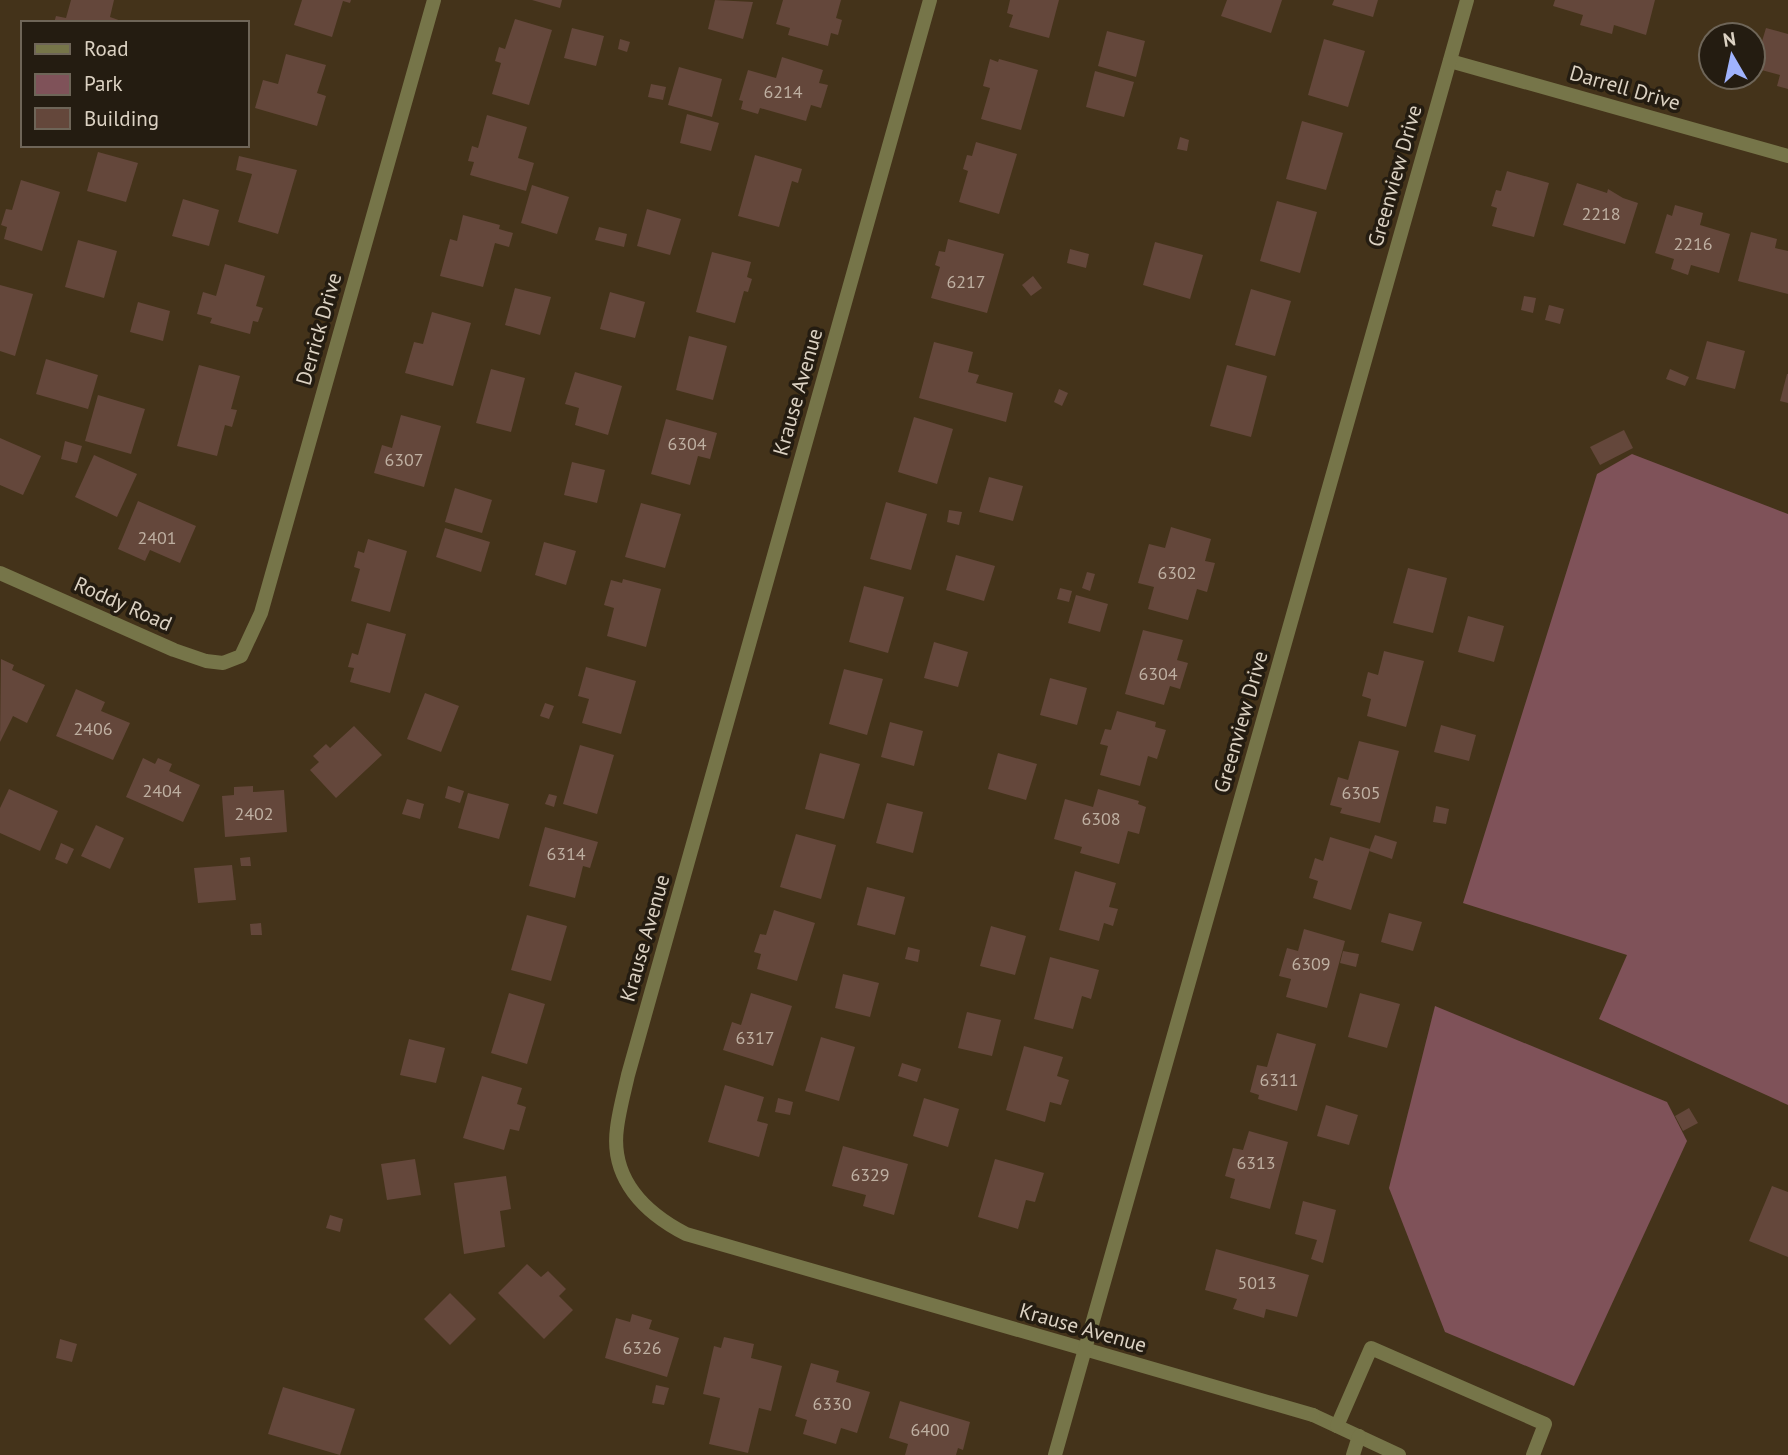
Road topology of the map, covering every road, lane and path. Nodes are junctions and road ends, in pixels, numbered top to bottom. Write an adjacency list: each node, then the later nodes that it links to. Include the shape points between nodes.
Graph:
1 (434, 0): 7 (street, Derrick Drive, via 261,613 241,656)
2 (930, 0): 8 (street, Krause Avenue, via 632,1062 616,1150 632,1194 666,1224 686,1234)
3 (1467, 0): 4 (street, Greenview Drive)
4 (1450, 61): 5 (street, Darrell Drive); 8 (street, Greenview Drive)
5 (1788, 156)
6 (0, 573): 7 (street, Roddy Road, via 174,650 206,661)
7 (232, 661)
8 (1086, 1351): 9 (street, Krause Avenue, via 1313,1415); 11 (street, Greenview Drive)
9 (1337, 1426): 10 (street, Krause Avenue); 14 (street, via 1371,1349 1545,1424)
10 (1359, 1436): 12 (street); 13 (street, Krause Avenue)
11 (1055, 1455)
12 (1353, 1455)
13 (1399, 1455)
14 (1533, 1455)

